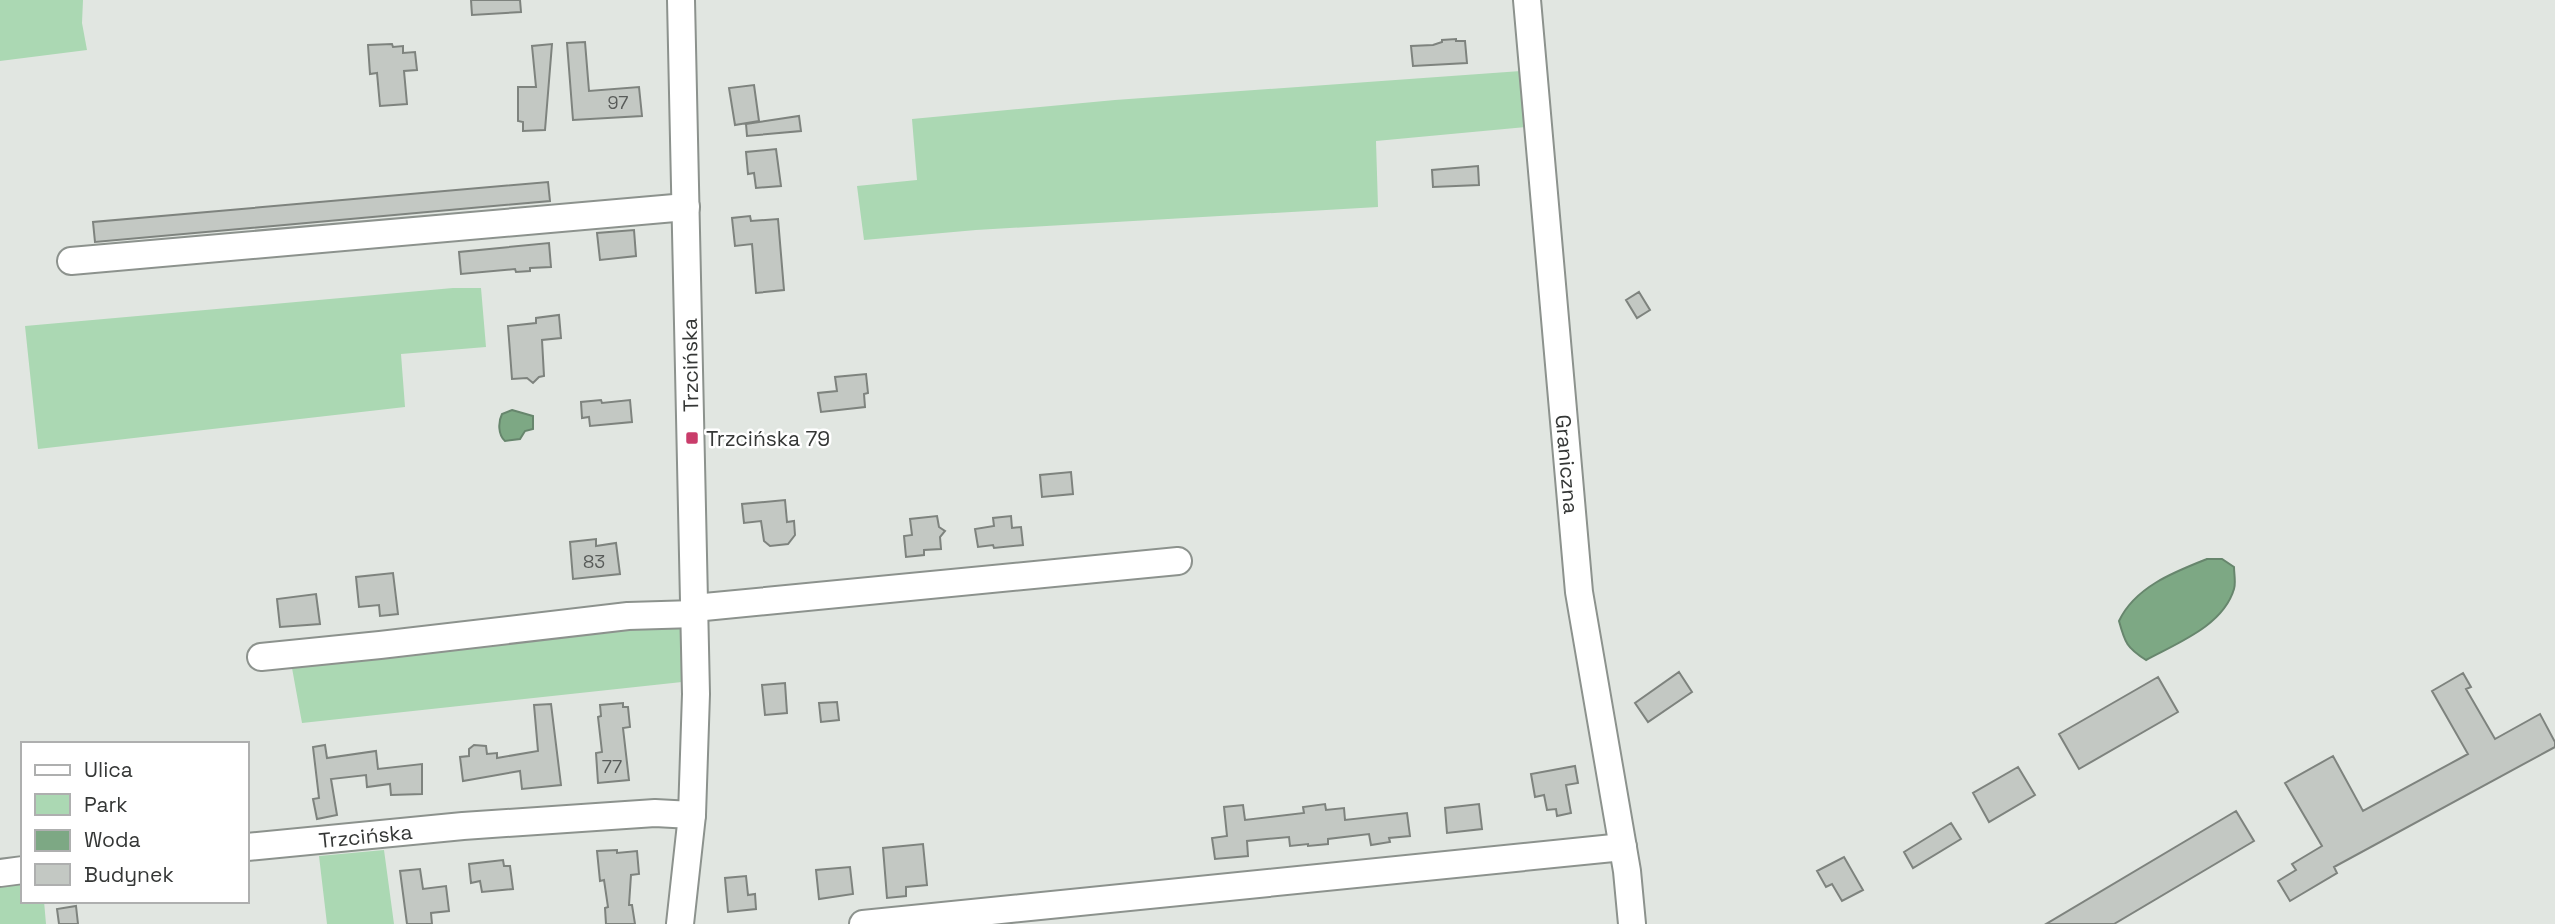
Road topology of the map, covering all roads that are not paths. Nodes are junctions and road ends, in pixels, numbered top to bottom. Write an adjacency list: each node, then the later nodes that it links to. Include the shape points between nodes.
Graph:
1 (681, 0): 3 (street, Trzcińska)
2 (1527, 0): 9 (street, Graniczna, via 1579,592)
3 (686, 207): 4 (street); 6 (street, Trzcińska)
4 (71, 261)
5 (1178, 561): 6 (street)
6 (694, 611): 7 (street); 8 (street, Trzcińska)
7 (261, 657)
8 (692, 815): 10 (street, Trzcińska, via 655,813 463,826); 13 (street, Trzcińska)
9 (1623, 846): 14 (street); 15 (street, Graniczna)
10 (248, 847)
11 (21, 870): 12 (street)
12 (0, 873)
13 (680, 924)
14 (863, 924)
15 (1632, 924)

